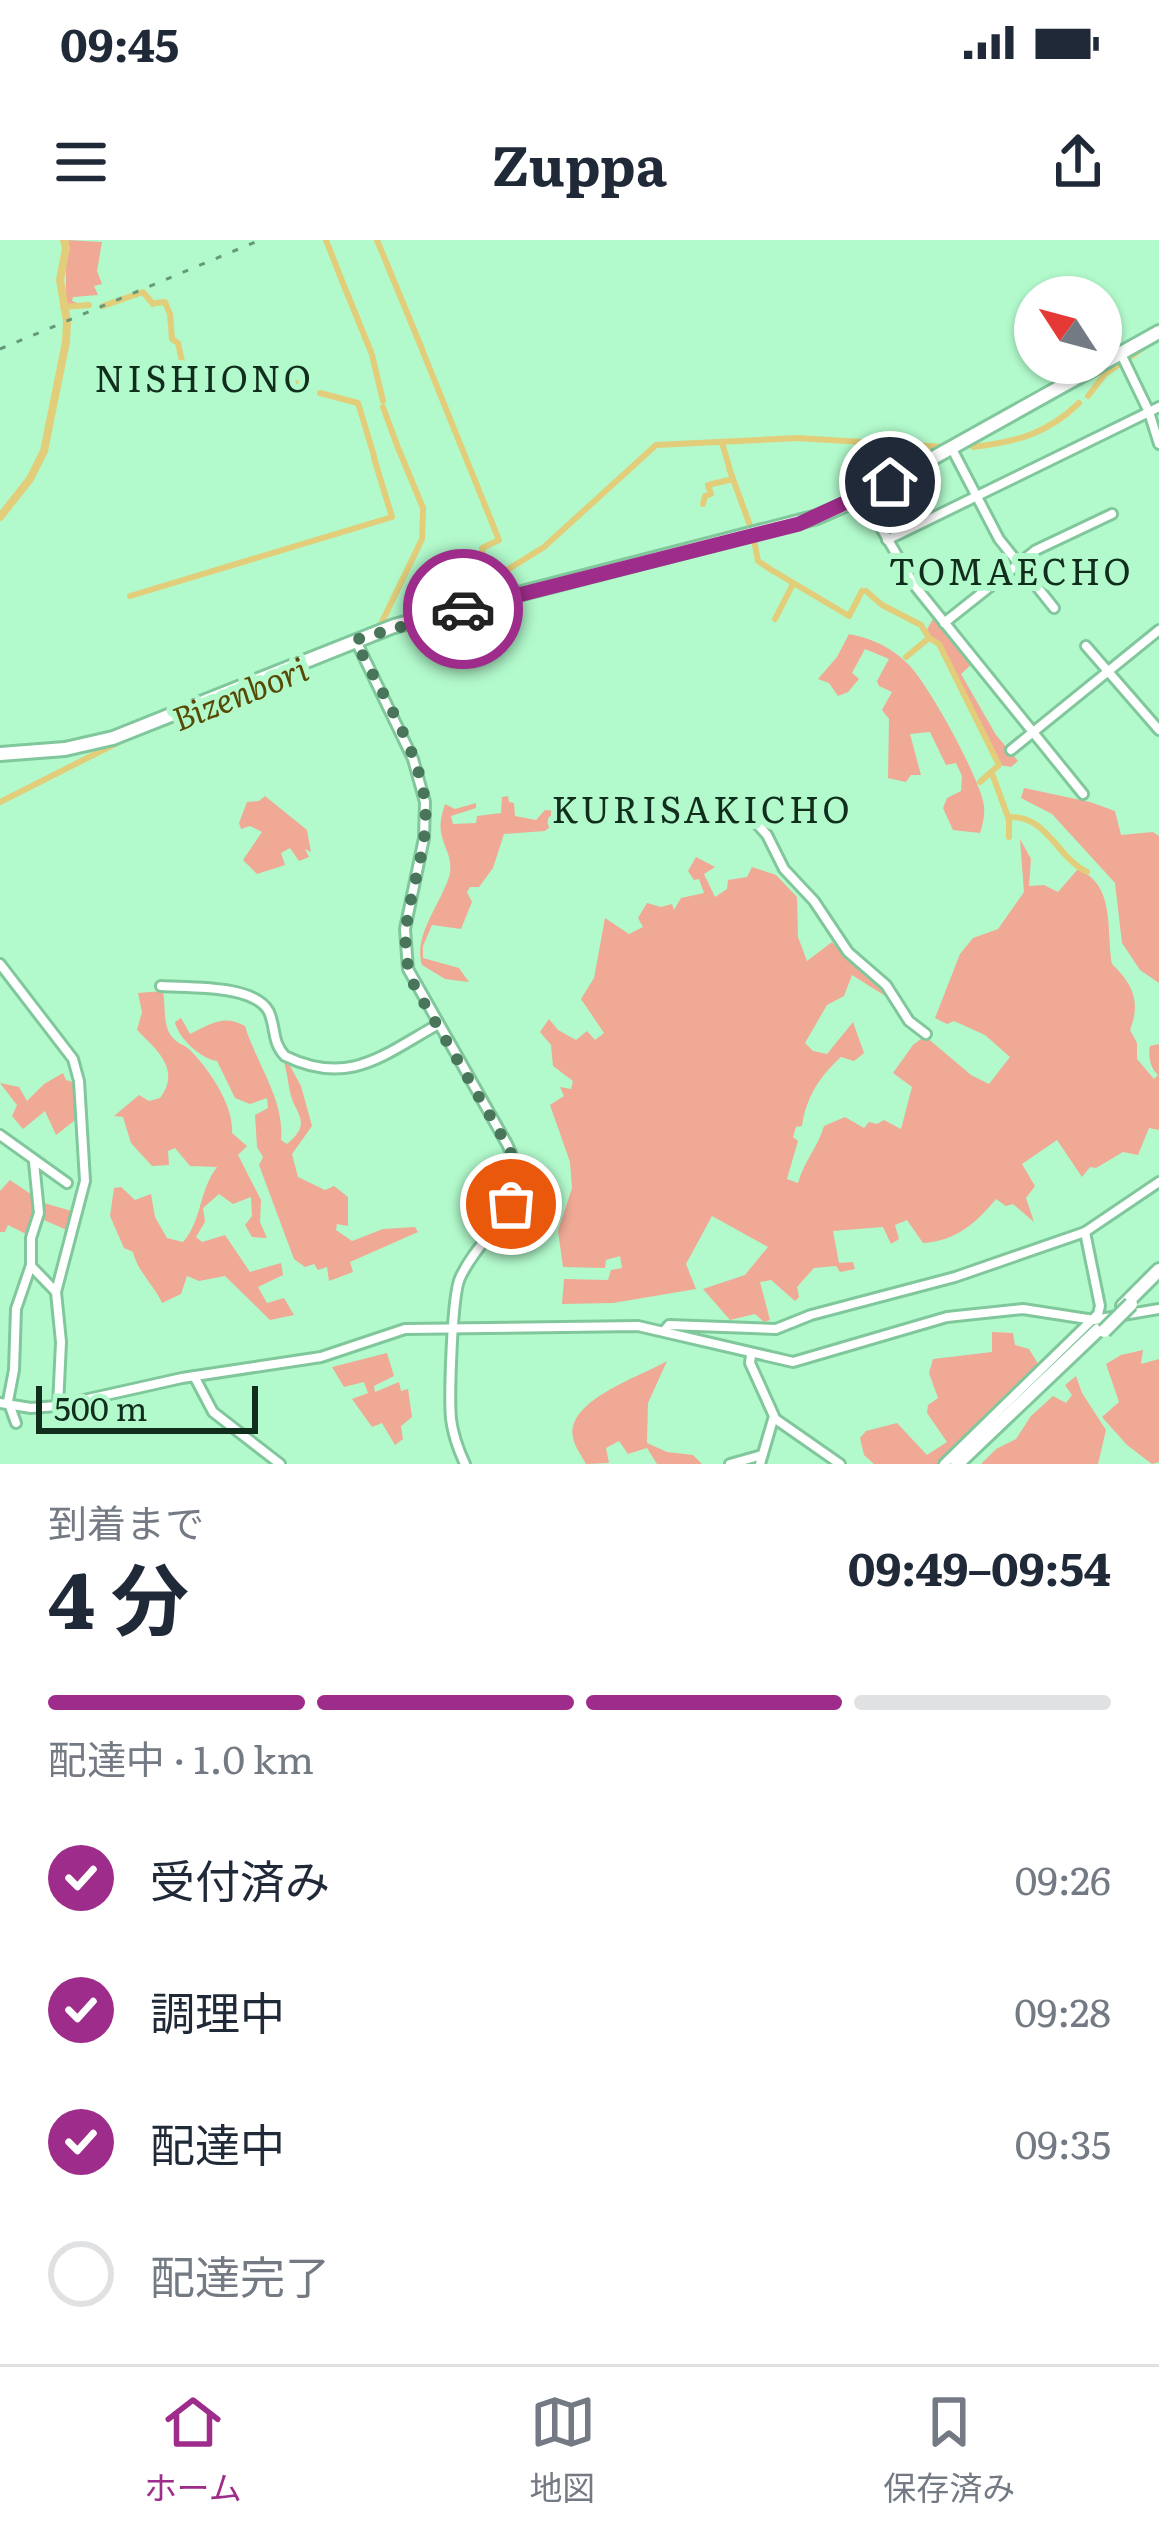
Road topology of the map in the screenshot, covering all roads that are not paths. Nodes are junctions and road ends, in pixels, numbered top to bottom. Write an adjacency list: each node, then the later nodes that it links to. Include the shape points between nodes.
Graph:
1 (1159, 332): 2 (highway)
2 (1122, 352)
3 (1122, 355): 5 (street)
4 (1066, 384): 7 (highway)
5 (1154, 410): 6 (street); 8 (street)
6 (1159, 444)
7 (951, 448): 8 (street); 9 (highway)
8 (976, 496): 11 (street); 12 (street)
9 (863, 497): 11 (street); 16 (highway, via 776,530)
10 (1112, 514): 12 (street)
11 (887, 540): 14 (street)
12 (1017, 564): 13 (street); 14 (street)
13 (1054, 608)
14 (944, 623): 20 (street)
15 (1159, 630): 18 (street)
16 (355, 640): 22 (highway, via 113,738); 27 (street, via 421,781 425,831 404,950)
17 (1086, 646): 18 (street)
18 (1107, 672): 19 (street); 20 (street)
19 (1159, 730)
20 (1033, 732): 21 (street); 23 (street)
21 (1011, 750)
22 (0, 754)
23 (1083, 794)
24 (751, 817): 28 (street, via 848,952)
25 (0, 964): 36 (street, via 73,1059 80,1082 83,1192)
26 (161, 986): 27 (street, via 256,999 284,1056 345,1070)
27 (437, 1025): 39 (street, via 512,1154 515,1188 461,1275)
28 (926, 1034)
29 (0, 1135): 30 (street)
30 (34, 1162): 32 (street); 34 (street, via 40,1197)
31 (1159, 1182): 33 (street)
32 (67, 1183)
33 (1085, 1232): 38 (street); 40 (street, via 776,1329 712,1324)
34 (31, 1265): 36 (street); 43 (street, via 16,1309)
35 (1159, 1273): 38 (highway, bridge)
36 (56, 1292): 44 (street)
37 (1159, 1309): 38 (street)
38 (1098, 1327): 41 (street, via 1037,1310 998,1310 911,1325 803,1361); 52 (street); 53 (highway)
39 (454, 1328): 40 (street); 42 (street, via 405,1328 321,1357); 49 (street, via 451,1415)
40 (664, 1331): 41 (street)
41 (751, 1355): 45 (street)
42 (194, 1376): 44 (street); 48 (street, via 213,1412)
43 (4, 1404): 44 (street); 46 (street)
44 (58, 1406)
45 (774, 1418): 47 (street); 51 (street)
46 (16, 1423)
47 (761, 1459): 50 (street)
48 (280, 1464)
49 (465, 1464)
50 (730, 1464)
51 (839, 1464)
52 (944, 1464)
53 (961, 1464)

